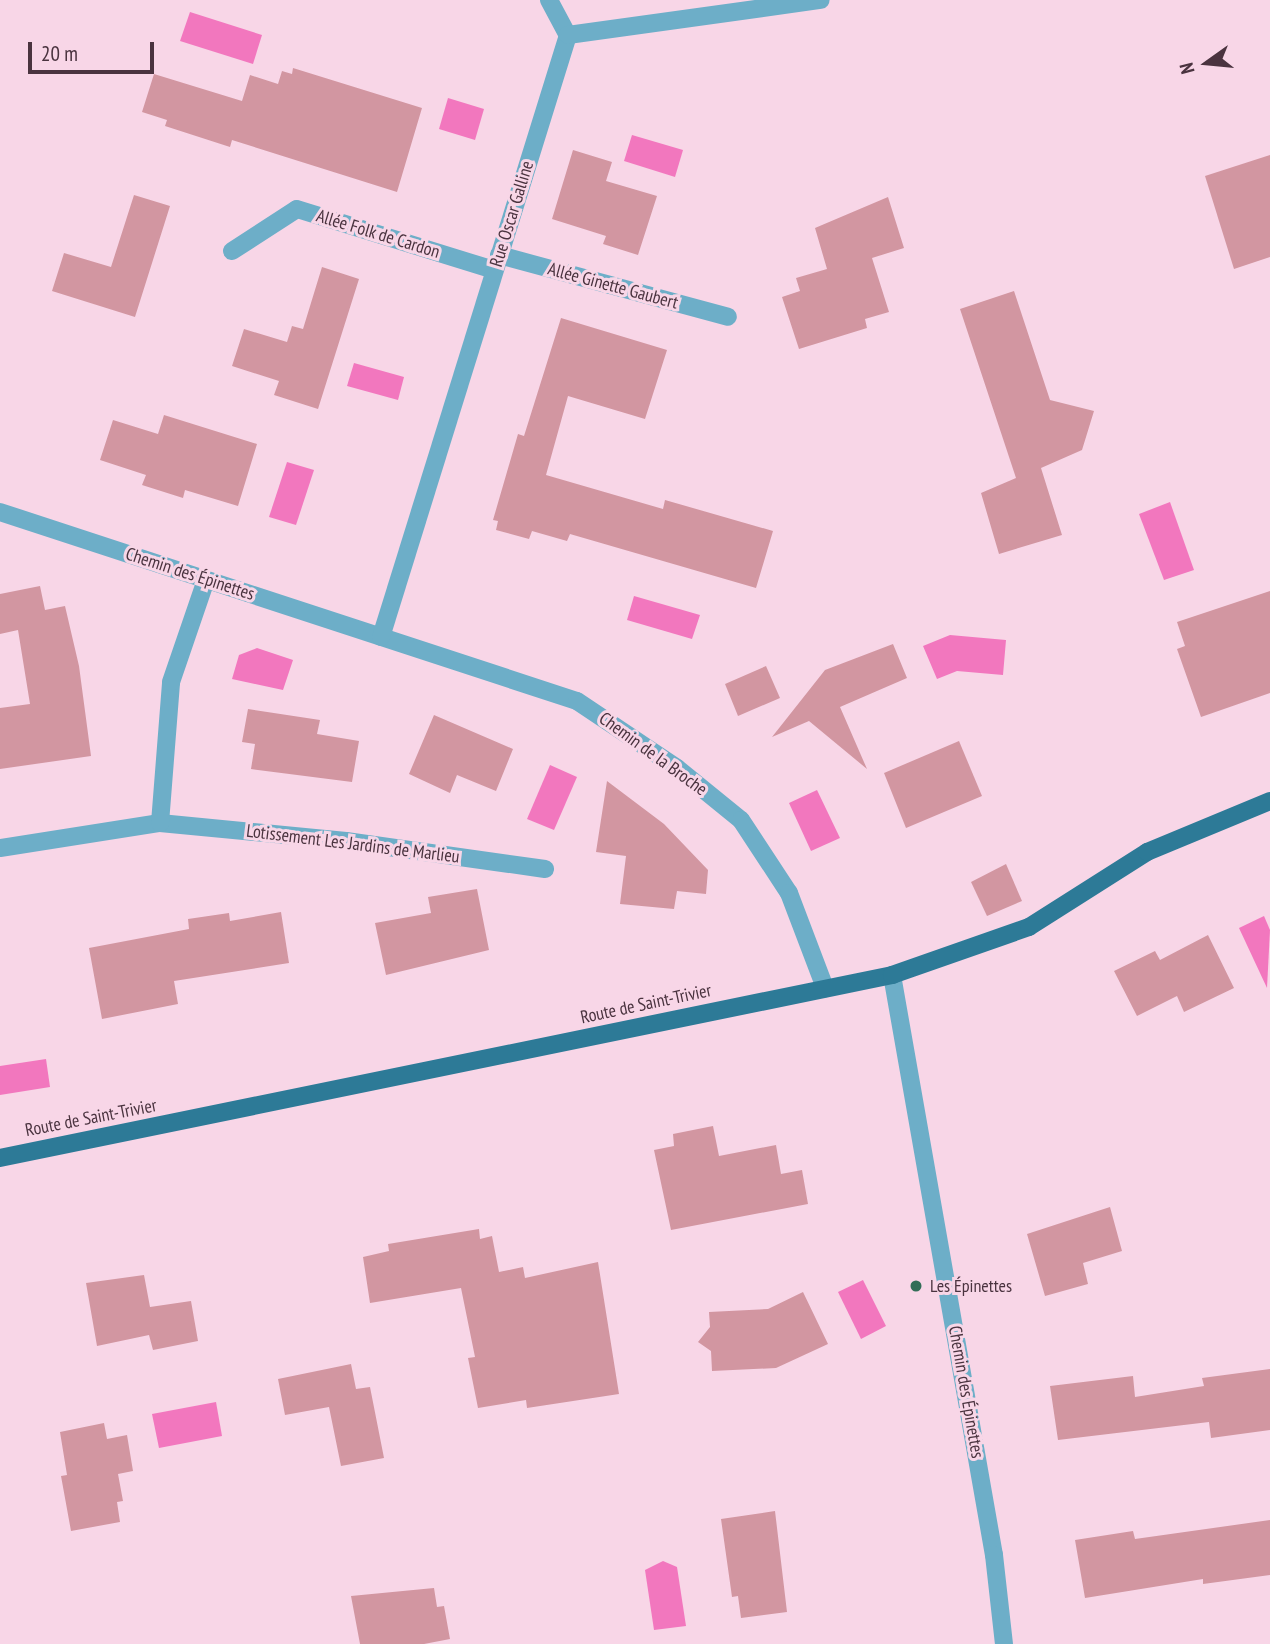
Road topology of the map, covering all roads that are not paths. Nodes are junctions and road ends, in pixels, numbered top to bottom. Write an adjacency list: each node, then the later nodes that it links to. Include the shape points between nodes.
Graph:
1 (549, 0): 3 (street)
2 (821, 0): 3 (street)
3 (568, 36): 5 (street, Rue Oscar Galline)
4 (232, 251): 5 (street, Allée Folk de Cardon, via 297,209)
5 (496, 262): 6 (street, Allée Ginette Gaubert); 9 (street, Rue Oscar Galline)
6 (727, 317)
7 (0, 512): 8 (street, Chemin des Épinettes)
8 (206, 580): 9 (street, Chemin des Épinettes); 11 (street, via 171,682)
9 (381, 636): 15 (street, Chemin de la Broche, via 578,701 677,768 741,820 789,893)
10 (1270, 801): 14 (main road, Route de Saint-Trivier, via 1147,852 1029,927)
11 (160, 823): 12 (street, Lotissement Les Jardins de Marlieu); 13 (street, Lotissement Les Jardins de Marlieu, via 346,841)
12 (0, 848)
13 (545, 869)
14 (892, 975): 15 (main road, Route de Saint-Trivier); 17 (street, Chemin des Épinettes, via 994,1555)
15 (825, 988): 16 (main road, Route de Saint-Trivier)
16 (0, 1158)
17 (1004, 1644)

